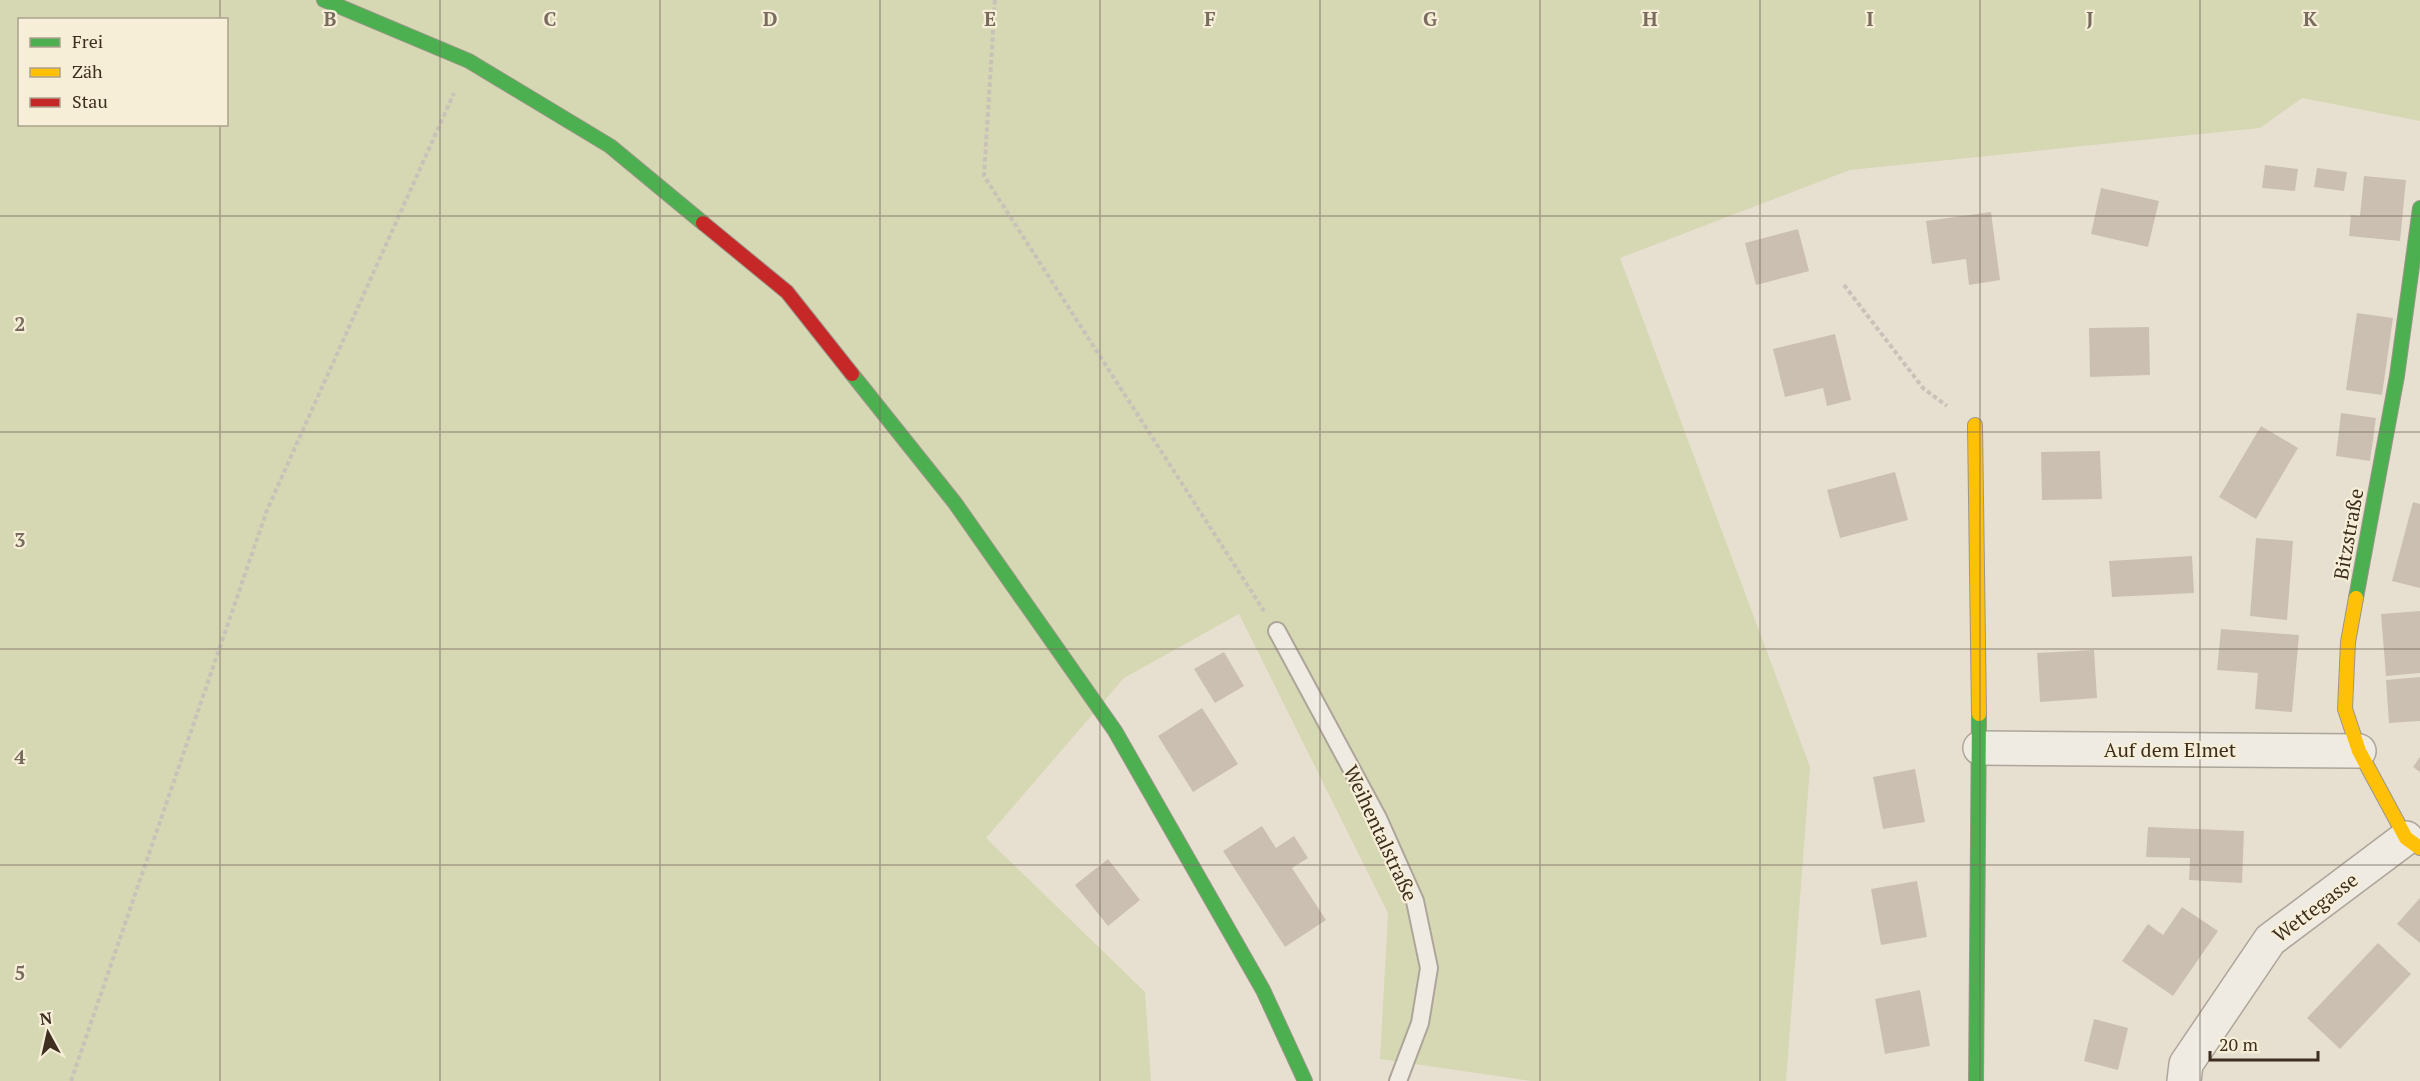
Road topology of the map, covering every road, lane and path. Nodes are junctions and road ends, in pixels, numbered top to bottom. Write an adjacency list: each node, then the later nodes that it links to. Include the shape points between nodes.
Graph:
1 (324, 0): 3 (street)
2 (995, 0): 8 (path, via 984,177)
3 (469, 61): 12 (path, via 267,510); 13 (street, via 610,146 787,292 955,503 1115,731 1263,990)
4 (2420, 208): 6 (street, Bitzstraße)
5 (1844, 285): 7 (path, via 1923,388)
6 (2414, 285): 10 (street, Bitzstraße, via 2348,642 2345,708)
7 (1975, 425): 9 (street)
8 (1277, 632): 14 (lane, Weihentalstraße, via 1378,818 1415,901 1429,968 1420,1023)
9 (1980, 748): 10 (street, Auf dem Elmet); 15 (street)
10 (2359, 751): 11 (street, Bitzstraße)
11 (2413, 843): 16 (street, Wettegasse, via 2270,940 2186,1064)
12 (71, 1081)
13 (1305, 1081)
14 (1398, 1081)
15 (1976, 1081)
16 (2184, 1081)

